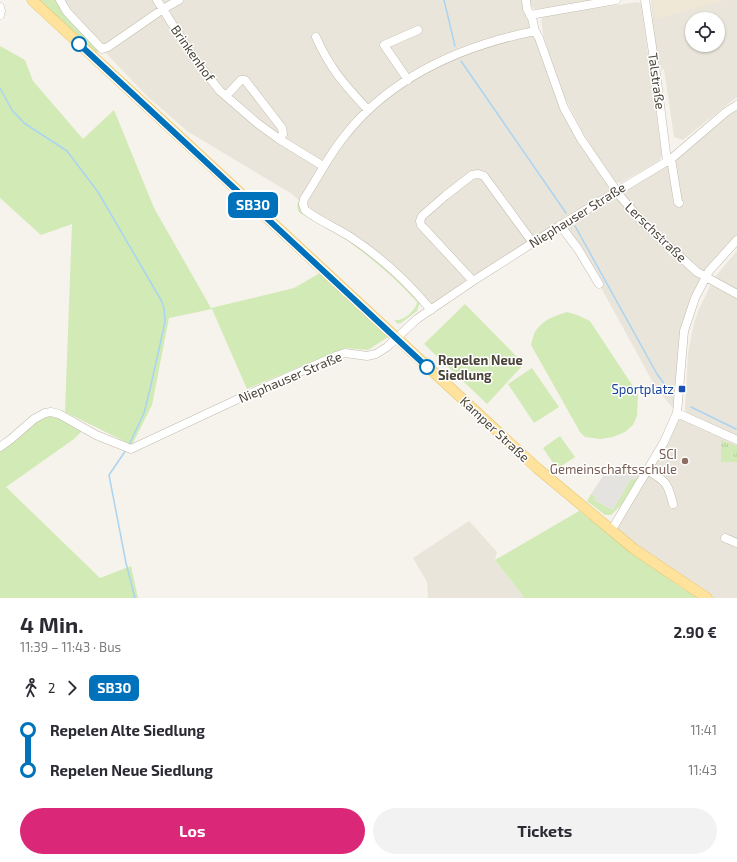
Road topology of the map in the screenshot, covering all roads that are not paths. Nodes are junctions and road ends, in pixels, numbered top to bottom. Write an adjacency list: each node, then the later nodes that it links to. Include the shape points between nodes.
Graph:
1 (32, 0): 32 (main road, Kamper Straße)
2 (60, 0): 9 (street, via 67,12 102,49)
3 (157, 0): 9 (street, Brinkenhof)
4 (179, 0): 9 (street)
5 (526, 0): 10 (street, Lerschstraße)
6 (616, 0): 10 (street)
7 (645, 0): 20 (street, Talstraße)
8 (0, 7): 11 (street)
9 (163, 9): 16 (street, Brinkenhof, via 194,58)
10 (530, 14): 13 (street, Lerschstraße)
11 (0, 15)
12 (418, 30): 15 (street, via 384,44)
13 (535, 31): 15 (street, via 473,47); 22 (street, Lerschstraße, via 564,108 581,139)
14 (316, 37): 18 (street, via 338,76)
15 (408, 80): 18 (street)
16 (226, 96): 19 (street, Brinkenhof); 19 (street, via 241,80 245,80 282,128 283,134)
17 (737, 105): 20 (street, Niephauser Straße)
18 (368, 110): 21 (street)
19 (279, 139): 21 (street, Brinkenhof)
20 (669, 160): 22 (street, Niephauser Straße); 23 (street)
21 (323, 166): 31 (street, via 304,199 305,210 387,264 418,294)
22 (616, 191): 24 (street, Niephauser Straße); 27 (street, Lerschstraße, via 652,232)
23 (679, 203)
24 (560, 225): 26 (street, Niephauser Straße); 29 (street, via 578,249)
25 (737, 240): 27 (street)
26 (533, 243): 28 (street, Niephauser Straße); 28 (street, via 484,176 472,174 422,216 420,221)
27 (706, 277): 30 (street, Lerschstraße); 33 (street, via 695,298 684,331)
28 (473, 281): 31 (street, Niephauser Straße)
29 (598, 284)
30 (737, 294)
31 (430, 310): 32 (street, Niephauser Straße)
32 (397, 338): 35 (street, Niephauser Straße, via 376,354 367,356 345,353 336,356 131,449 52,412 34,419); 38 (main road, Kamper Straße, via 537,468)
33 (677, 413): 34 (street); 36 (street, via 664,442)
34 (737, 440)
35 (0, 446)
36 (647, 470): 37 (street, via 667,485); 38 (street)
37 (673, 504)
38 (611, 530): 41 (main road, Kamper Straße, via 634,549)
39 (726, 538): 40 (street)
40 (737, 543)
41 (707, 598)

